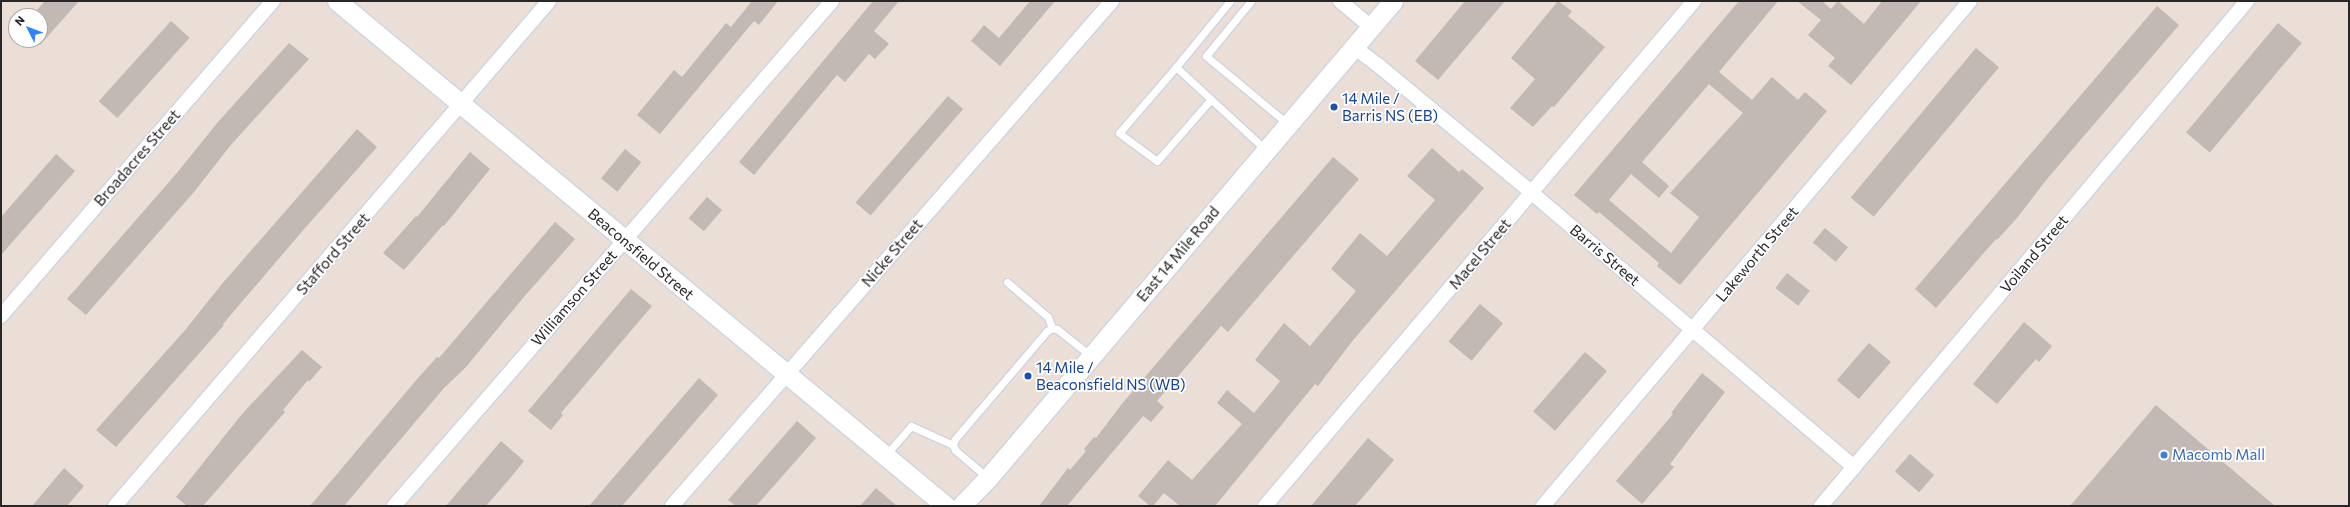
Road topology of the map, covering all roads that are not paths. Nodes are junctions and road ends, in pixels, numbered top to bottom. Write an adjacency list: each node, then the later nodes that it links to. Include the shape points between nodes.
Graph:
1 (273, 1): 23 (street, Broadacres Street)
2 (337, 1): 17 (street, Beaconsfield Street)
3 (549, 1): 17 (street, Stafford Street)
4 (832, 1): 21 (street, Williamson Street)
5 (1112, 1): 27 (street, Nicke Street)
6 (1230, 1): 15 (lane)
7 (1251, 1): 18 (lane, via 1206,56)
8 (1340, 1): 13 (street)
9 (1393, 1): 13 (street, East 14 Mile Road)
10 (1694, 1): 20 (street, Macel Street)
11 (1970, 1): 25 (street, Lakeworth Street)
12 (2247, 1): 30 (street, Voiland Street)
13 (1371, 27): 14 (street, East 14 Mile Road)
14 (1354, 47): 18 (street, East 14 Mile Road); 20 (street, Barris Street)
15 (1176, 67): 16 (lane); 16 (lane, via 1119,132 1157,161)
16 (1212, 99): 19 (lane)
17 (462, 104): 21 (street, Beaconsfield Street); 32 (street, Stafford Street)
18 (1288, 124): 19 (street, East 14 Mile Road)
19 (1266, 150): 26 (street, East 14 Mile Road)
20 (1532, 192): 25 (street, Barris Street); 37 (street, Macel Street)
21 (624, 240): 27 (street, Beaconsfield Street); 33 (street, Williamson Street)
22 (1006, 282): 24 (lane, via 1048,317)
23 (1, 316)
24 (1052, 328): 26 (lane, via 1057,329); 28 (lane, via 955,439)
25 (1693, 329): 30 (street, Barris Street); 38 (street, Lakeworth Street)
26 (1091, 356): 31 (street, East 14 Mile Road)
27 (786, 374): 29 (street, Beaconsfield Street); 34 (street, Nicke Street)
28 (953, 445): 29 (lane, via 911,426); 31 (lane, via 955,450)
29 (885, 456): 35 (street, Beaconsfield Street)
30 (1854, 467): 39 (street, Voiland Street)
31 (988, 478): 36 (street, East 14 Mile Road)
32 (115, 506)
33 (394, 506)
34 (672, 506)
35 (946, 506)
36 (961, 506)
37 (1265, 506)
38 (1543, 506)
39 (1821, 506)

